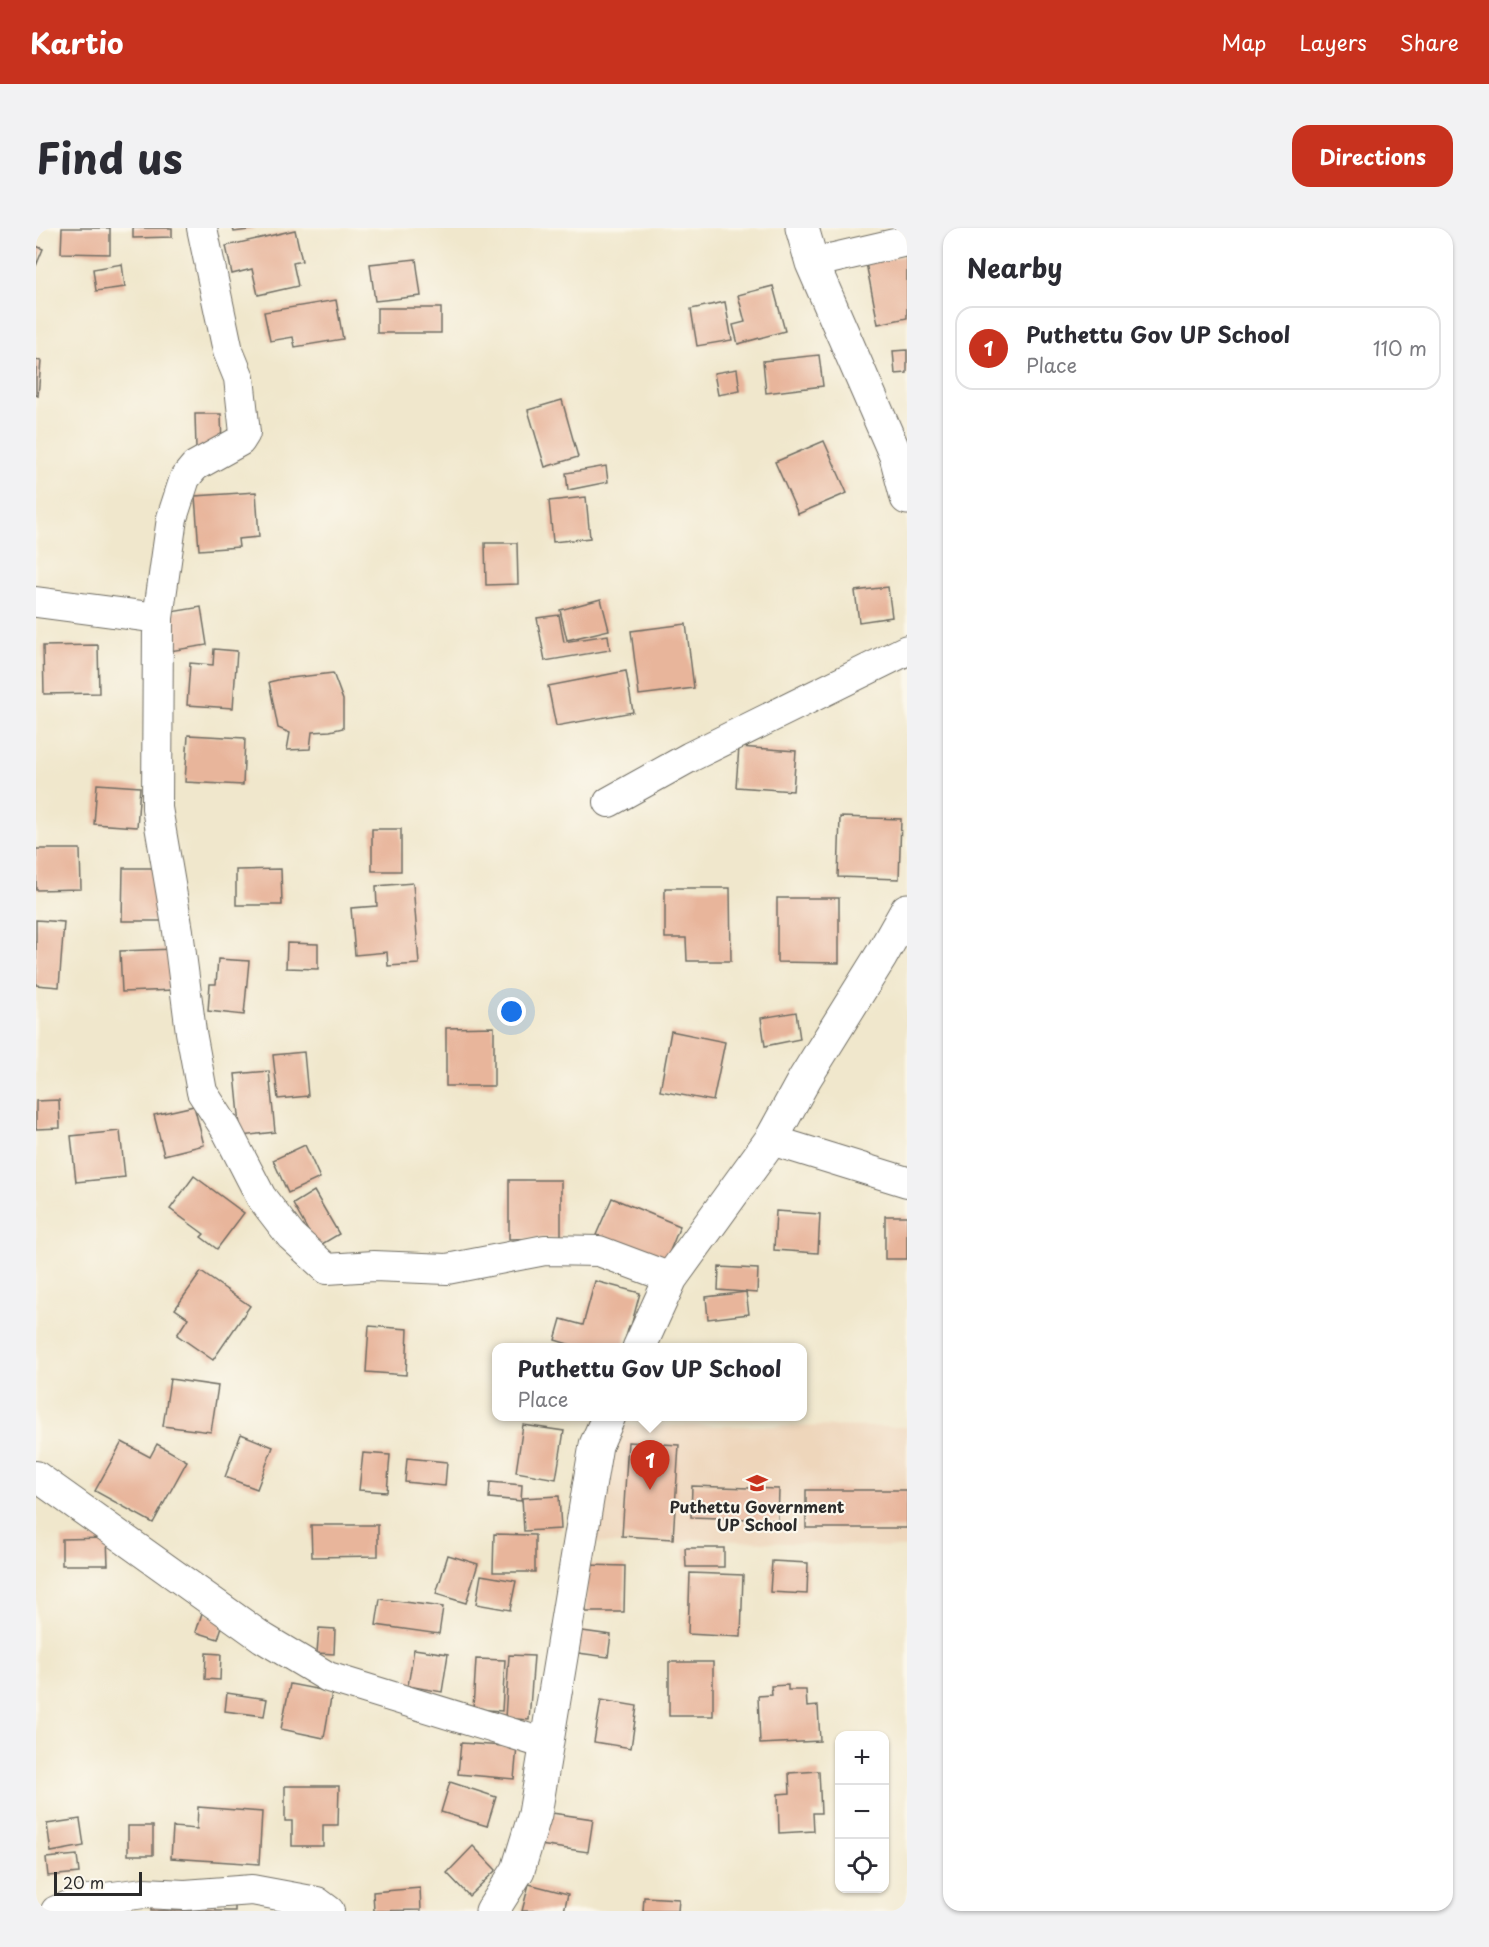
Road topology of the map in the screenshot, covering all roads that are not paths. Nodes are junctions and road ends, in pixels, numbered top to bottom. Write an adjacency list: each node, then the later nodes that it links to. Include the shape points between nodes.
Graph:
1 (202, 228): 7 (street, via 228,351 239,378 245,433 240,441 195,466 185,478 172,518)
2 (802, 228): 4 (main road)
3 (907, 241): 4 (street)
4 (812, 262): 5 (main road, via 896,456)
5 (907, 498)
6 (36, 603): 7 (street)
7 (158, 618): 13 (street, via 157,808 202,1092 261,1197 291,1236 327,1269 447,1269 545,1250 599,1251)
8 (907, 650): 9 (street)
9 (609, 802)
10 (907, 910): 11 (main road)
11 (771, 1140): 12 (street); 13 (main road)
12 (907, 1182)
13 (671, 1278): 14 (main road)
14 (641, 1343)
15 (607, 1421): 17 (main road, via 597,1445)
16 (36, 1476): 17 (street, via 263,1638 328,1677)
17 (546, 1744): 20 (main road, via 535,1814 518,1870)
18 (56, 1911): 19 (street, via 81,1901 144,1893 184,1895 252,1890 318,1902)
19 (328, 1911)
20 (492, 1911)

